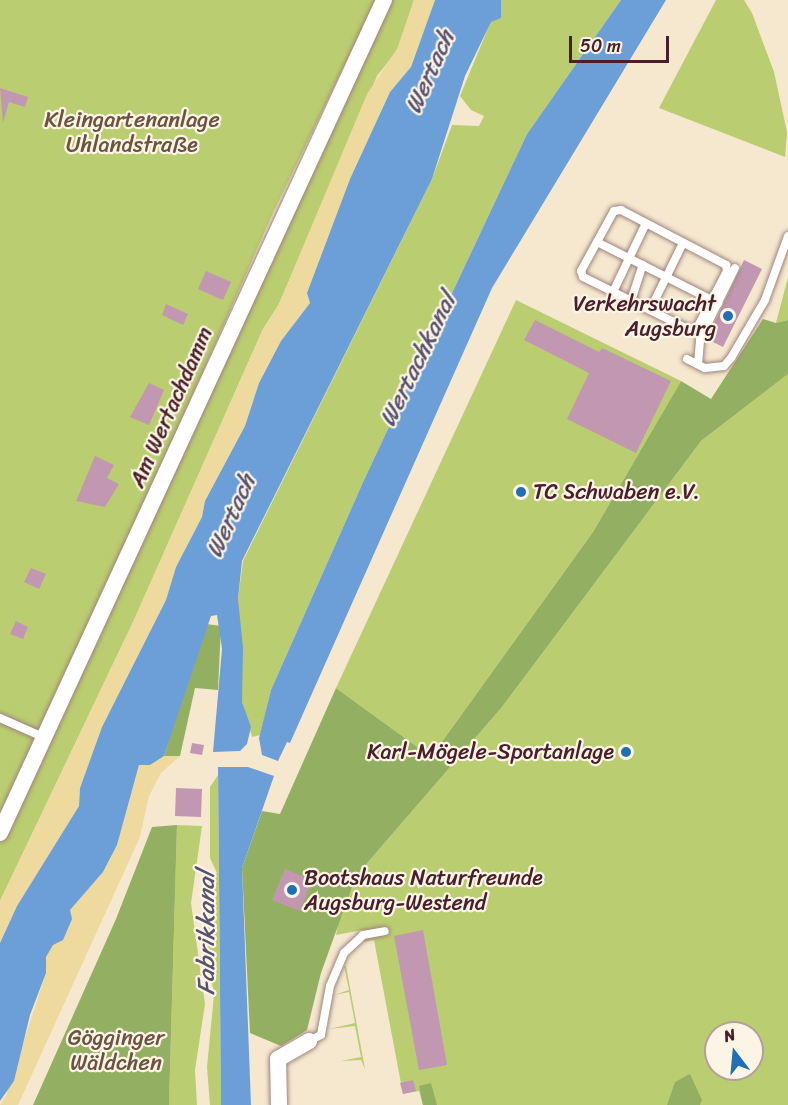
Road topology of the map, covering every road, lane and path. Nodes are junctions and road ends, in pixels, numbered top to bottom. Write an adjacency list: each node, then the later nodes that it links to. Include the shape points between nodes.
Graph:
1 (384, 0): 17 (street, Am Wertachdamm)
2 (646, 224): 4 (lane, via 621,210 614,212); 5 (lane); 6 (lane)
3 (788, 236): 15 (lane, via 765,300 731,358 724,366 705,368)
4 (597, 242): 6 (lane); 10 (lane, via 581,271 583,277)
5 (683, 243): 9 (lane); 12 (lane, via 726,265)
6 (629, 258): 7 (lane); 10 (lane)
7 (643, 265): 9 (lane); 11 (lane)
8 (735, 268): 12 (lane)
9 (667, 277): 12 (lane); 13 (lane)
10 (613, 292): 11 (lane)
11 (631, 301): 13 (lane)
12 (715, 301): 13 (lane, via 698,328 690,330); 15 (lane, via 700,339)
13 (651, 310)
14 (687, 359): 15 (lane)
15 (698, 364)
16 (0, 718): 17 (lane)
17 (43, 737): 18 (street, Am Wertachdamm)
18 (0, 832)
19 (385, 931): 20 (lane, via 363,935 344,953 330,986 321,1035)
20 (309, 1041): 21 (street, via 278,1059)
21 (279, 1105)

